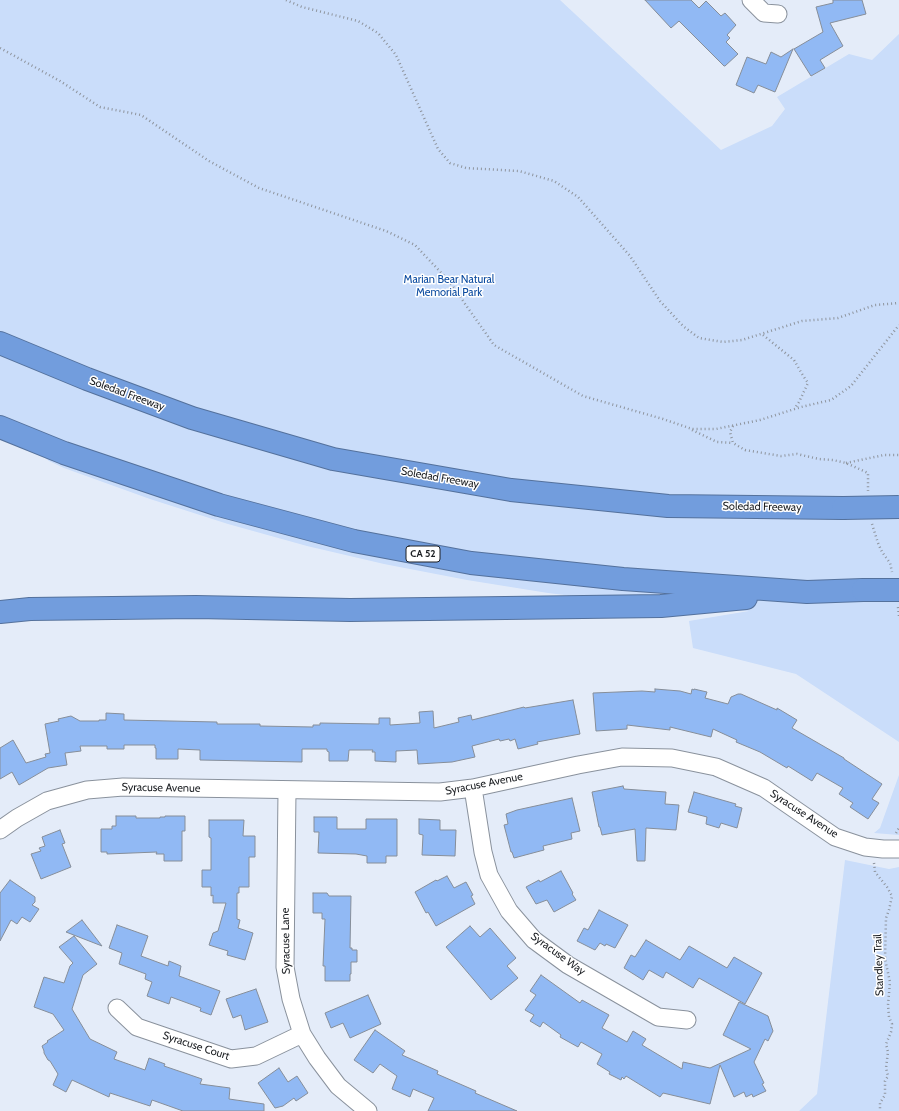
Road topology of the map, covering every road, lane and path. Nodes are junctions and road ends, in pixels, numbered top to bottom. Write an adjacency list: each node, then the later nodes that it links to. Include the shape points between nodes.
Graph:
1 (286, 0): 5 (path, via 302,7 358,21 378,33 396,55 438,149 450,164 466,168 519,171 554,181 578,197 630,256 660,301 699,338 723,342 742,340 802,321 838,318 875,305)
2 (751, 0): 3 (street, via 764,13)
3 (778, 14)
4 (0, 48): 12 (path, via 60,81 100,107 141,115 209,161 259,188 386,231 415,245 449,281 494,345 583,396)
5 (899, 303)
6 (899, 325): 9 (path, via 851,386 831,400)
7 (763, 335): 9 (path, via 794,360 808,383)
8 (0, 343): 17 (highway, Soledad Freeway, bridge, via 192,418 333,460 511,490 668,506)
9 (794, 409): 10 (path)
10 (734, 425): 12 (path, via 716,429); 13 (path, via 730,432)
11 (0, 427): 19 (highway, CA 52, via 64,452 219,505 354,541 479,564 623,579)
12 (692, 429): 13 (path, via 717,442)
13 (733, 443): 15 (path, via 745,450 781,456 797,454)
14 (899, 455): 15 (path, via 884,455)
15 (846, 463): 16 (path, via 868,473)
16 (867, 486)
17 (899, 507)
18 (899, 590): 19 (highway, CA 52, bridge)
19 (807, 592): 20 (highway, via 662,606 350,610 30,609)
20 (0, 612)
21 (473, 788): 22 (street, Syracuse Avenue, via 440,792); 25 (street, Syracuse Avenue, via 622,757 672,758 716,767 764,788 835,836 865,847); 27 (street, Syracuse Way, via 489,875 509,911 534,940 568,965 658,1017)
22 (287, 791): 24 (street, Syracuse Avenue, via 123,787 87,790 46,801); 28 (street, Syracuse Lane, via 285,967 291,999)
23 (899, 828): 25 (path, Standley Trail)
24 (0, 830)
25 (891, 849): 30 (path, Standley Trail, via 874,863 875,872 892,896 886,918 885,959 890,982 888,998 892,1024 886,1044 888,1076)
26 (116, 1008): 28 (street, Syracuse Court, via 137,1027 231,1059 256,1056)
27 (687, 1020)
28 (302, 1034): 29 (street, Syracuse Lane, via 338,1086)
29 (368, 1111)
30 (880, 1111)

